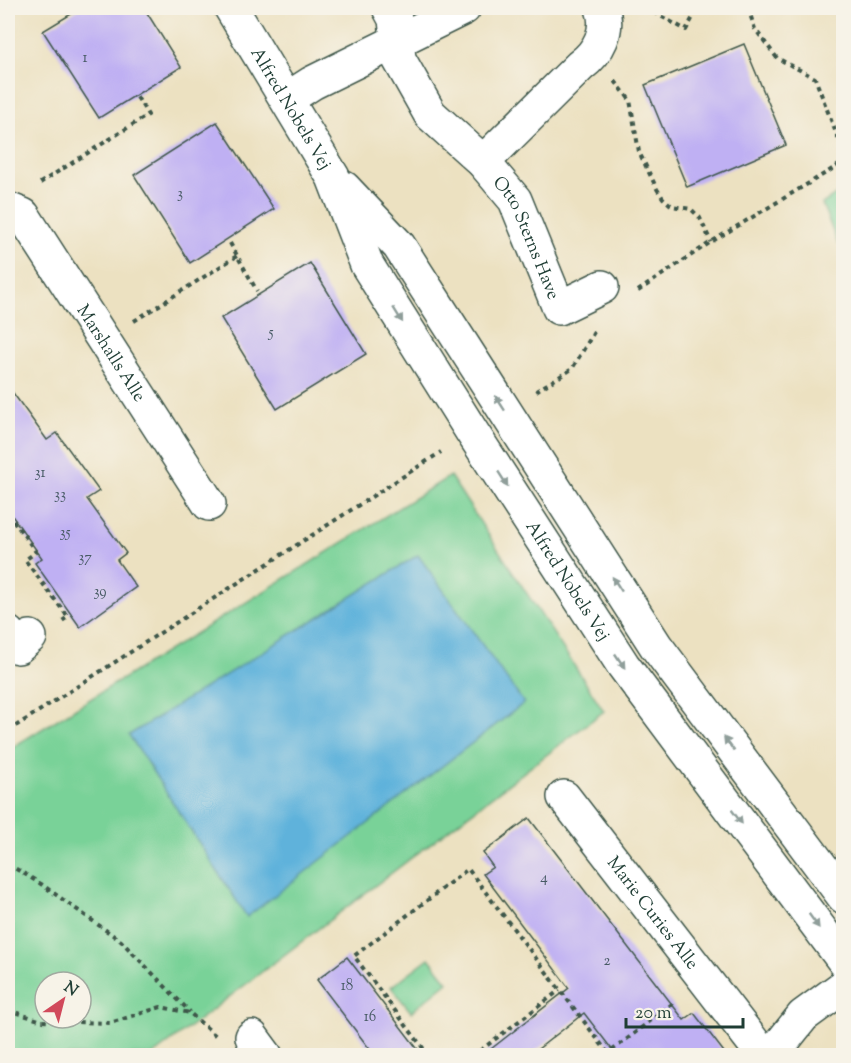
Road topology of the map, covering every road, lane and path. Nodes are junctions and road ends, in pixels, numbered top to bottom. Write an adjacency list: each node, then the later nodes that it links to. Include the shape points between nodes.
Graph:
1 (231, 8): 11 (street, Alfred Nobels Vej)
2 (389, 8): 8 (street, Otto Sterns Have)
3 (464, 8): 8 (street)
4 (602, 8): 9 (street, Otto Sterns Have, via 607,20)
5 (646, 8): 6 (path, via 686,30)
6 (698, 8)
7 (748, 8): 12 (path, via 755,30 777,58 815,78)
8 (398, 39): 11 (street); 13 (street, Otto Sterns Have, via 399,59 430,114)
9 (590, 58): 13 (street, Otto Sterns Have); 19 (path, via 630,100 639,152 657,189 672,206 691,209 700,218)
10 (138, 97): 16 (path, via 148,115)
11 (287, 99): 15 (street, Alfred Nobels Vej)
12 (843, 154)
13 (483, 162): 21 (street, Otto Sterns Have, via 515,200 559,308)
14 (843, 162): 19 (path)
15 (333, 177): 26 (street, Alfred Nobels Vej, one-way to 15, via 399,246); 27 (street, Alfred Nobels Vej, one-way to 27, via 367,265)
16 (38, 185)
17 (8, 209): 25 (street, Marshalls Alle, via 22,215)
18 (230, 243): 20 (path)
19 (711, 243): 23 (path)
20 (237, 256): 22 (path); 25 (path)
21 (602, 287)
22 (257, 291)
23 (635, 293)
24 (595, 330): 26 (path, via 572,369)
25 (103, 340): 28 (street, Marshalls Alle)
26 (505, 410): 34 (street, Alfred Nobels Vej, one-way to 26, via 656,645)
27 (472, 432): 31 (path); 35 (street, Alfred Nobels Vej, one-way to 35, via 623,665)
28 (208, 504)
29 (8, 513): 30 (path, via 36,552 25,560 68,616)
30 (60, 624)
31 (8, 731)
32 (564, 797): 36 (street, Marie Curies Alle)
33 (8, 864): 40 (path, via 121,941)
34 (843, 897)
35 (843, 961)
36 (705, 979): 42 (path); 45 (street, Marie Curies Alle)
37 (843, 986): 46 (street, via 803,1016)
38 (560, 990): 42 (path); 43 (path, via 468,869 354,956); 44 (path)
39 (8, 1010): 40 (path, via 42,1021 110,1023 161,1007)
40 (190, 1013): 41 (path)
41 (216, 1036)
42 (607, 1054)
43 (429, 1056)
44 (474, 1056)
45 (765, 1056)
46 (771, 1056)

